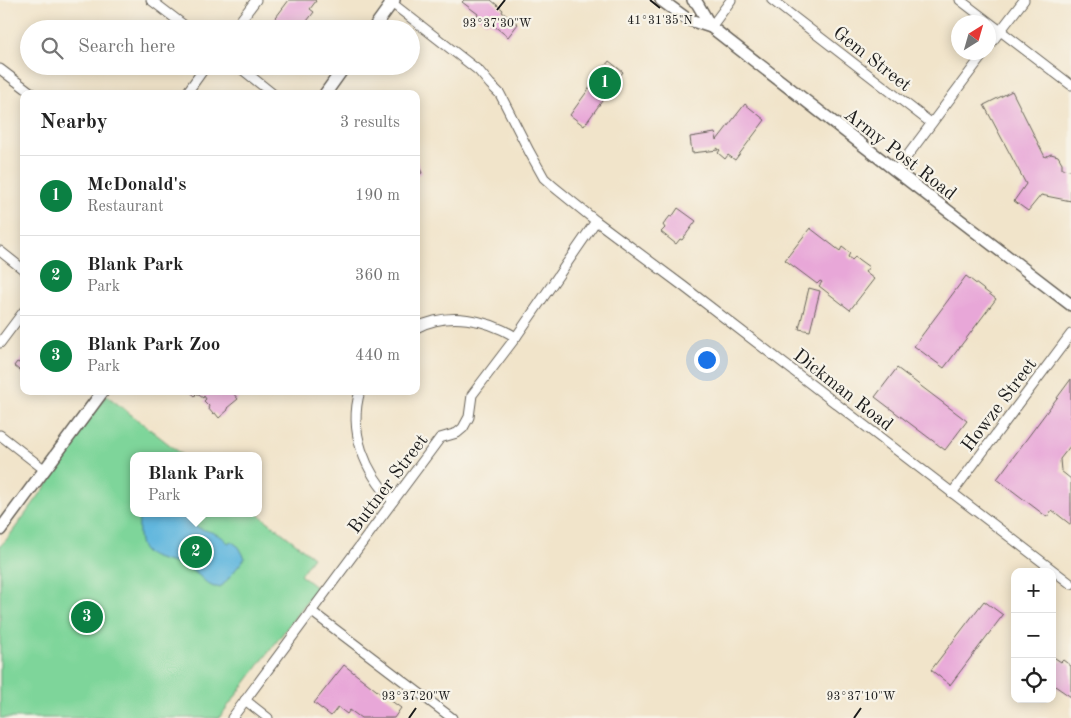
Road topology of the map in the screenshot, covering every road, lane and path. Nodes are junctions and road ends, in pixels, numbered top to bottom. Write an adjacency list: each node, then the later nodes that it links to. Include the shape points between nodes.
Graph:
1 (151, 0): 10 (street)
2 (256, 0): 11 (street)
3 (661, 0): 15 (main road, Army Post Road, via 687,19)
4 (693, 0): 15 (main road, Army Post Road)
5 (731, 0): 15 (street)
6 (772, 0): 28 (street, Gem Street)
7 (960, 0): 16 (street)
8 (1024, 0): 16 (street)
9 (391, 1): 12 (main road); 13 (street, Dickman Road)
10 (177, 20)
11 (241, 20)
12 (379, 20)
13 (415, 20)
14 (420, 24): 30 (street, Dickman Road, via 479,71 500,94 544,178)
15 (711, 27): 29 (main road, Army Post Road)
16 (1000, 31): 17 (street); 23 (street)
17 (996, 36)
18 (978, 60): 28 (street)
19 (0, 69): 24 (street)
20 (200, 75): 25 (street)
21 (249, 75): 26 (street)
22 (339, 75): 27 (main road)
23 (1071, 84)
24 (28, 90)
25 (189, 90)
26 (268, 90)
27 (328, 90)
28 (931, 123): 29 (street)
29 (896, 171): 33 (main road, Army Post Road)
30 (596, 221): 37 (street, Buttner Street); 43 (street, Dickman Road)
31 (0, 251): 32 (street)
32 (20, 267)
33 (1071, 305)
34 (20, 316): 38 (street)
35 (420, 327): 37 (street, via 440,320 461,319 482,322)
36 (1071, 334): 43 (street, Howze Street)
37 (516, 337): 44 (street, Buttner Street, via 472,396 469,417 463,428 440,438)
38 (0, 343)
39 (100, 395): 42 (main road)
40 (359, 395): 44 (street, via 357,430 366,463)
41 (0, 435): 42 (street)
42 (45, 470): 45 (main road)
43 (952, 494): 46 (street, Dickman Road)
44 (393, 501): 47 (street, Buttner Street)
45 (0, 530)
46 (1071, 584)
47 (311, 611): 48 (street, Buttner Street); 51 (street)
48 (245, 700): 49 (street, Buttner Street); 50 (street)
49 (232, 718)
50 (268, 718)
51 (452, 718)

